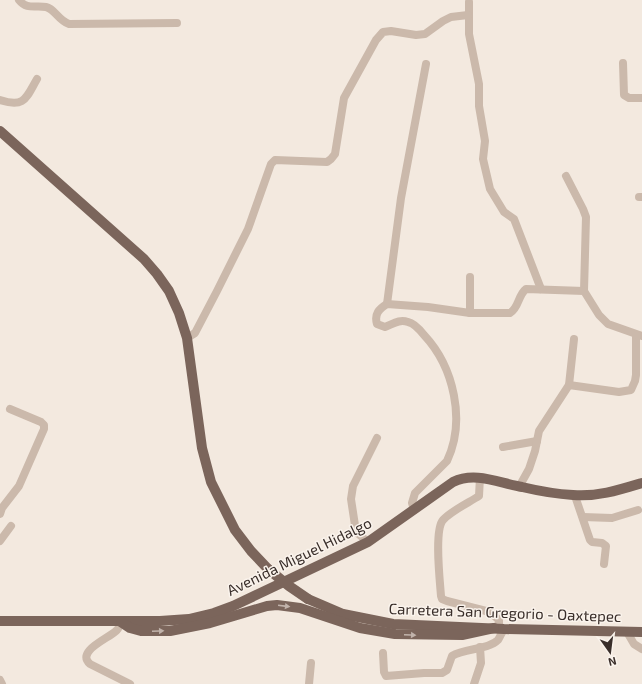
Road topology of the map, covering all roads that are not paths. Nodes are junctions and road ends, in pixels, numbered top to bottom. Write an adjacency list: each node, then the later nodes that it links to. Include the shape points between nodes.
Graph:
1 (19, 0): 4 (street, via 23,5 47,7 69,24)
2 (469, 2): 3 (street)
3 (468, 15): 13 (street, via 468,34 478,84 485,141 483,159 490,189 504,212 514,219); 18 (street, via 451,17 425,34 391,31 383,32 376,40 344,98 335,154 327,162 276,160 271,164 248,229 195,333)
4 (177, 23)
5 (623, 63): 8 (street, via 624,96)
6 (426, 64): 15 (street, via 401,198)
7 (38, 79): 9 (street, via 25,99 19,103 11,104)
8 (642, 98)
9 (0, 100)
10 (0, 131): 18 (main road, Carretera San Gregorio - Oaxtepec, via 158,274 179,313)
11 (566, 176): 14 (street, via 586,217)
12 (470, 277): 16 (street)
13 (541, 289): 14 (street); 16 (street, via 526,289 522,292 515,309 510,313)
14 (584, 291): 17 (street, via 608,324)
15 (387, 304): 16 (street); 29 (street, via 380,308 376,315 377,324 385,326 398,321 408,322 420,330 430,341 443,364 456,410 456,427 449,455 415,493 412,503)
16 (470, 313)
17 (639, 336): 20 (street, via 636,375 631,390 620,392)
18 (187, 338): 39 (main road, Carretera San Gregorio - Oaxtepec, bridge, via 202,448 211,482 235,530 268,570 308,598 343,614 393,624)
19 (574, 340): 20 (street)
20 (569, 385): 23 (street, via 539,431)
21 (10, 409): 31 (street, via 41,422 44,429 19,486)
22 (377, 438): 35 (street, via 353,486 351,499 356,532)
23 (537, 441): 24 (street); 27 (street, via 529,468)
24 (503, 447)
25 (480, 477): 27 (main road, Avenida Miguel Hidalgo); 29 (main road, Avenida Miguel Hidalgo, via 466,477 453,482); 39 (street, via 479,496 441,522 438,549 441,596 447,601 490,612 499,620)
26 (642, 483): 28 (main road, Avenida Miguel Hidalgo, via 595,495)
27 (519, 487): 28 (main road, Avenida Miguel Hidalgo)
28 (575, 496): 32 (street)
29 (414, 510): 35 (main road, Avenida Miguel Hidalgo)
30 (638, 510): 32 (street, via 612,518)
31 (0, 514)
32 (583, 517): 36 (street, via 592,542 606,546)
33 (11, 526): 34 (street)
34 (0, 541)
35 (368, 542): 38 (main road, Avenida Miguel Hidalgo, via 214,613 175,620)
36 (604, 564)
37 (0, 621): 38 (main road, Avenida Miguel Hidalgo)
38 (121, 622): 39 (main road, one-way to 39, via 141,631 170,630 205,624 277,605 300,608 360,628 395,634 462,635); 48 (street, via 118,630 90,649 86,658 90,664)
39 (499, 628): 40 (main road, Carretera San Gregorio - Oaxtepec); 42 (street, via 498,640)
40 (627, 632): 41 (main road, Carretera San Gregorio - Oaxtepec); 43 (street, via 634,644)
41 (642, 632)
42 (480, 647): 44 (street, via 452,656 445,672 389,676 384,672); 50 (street, via 481,664)
43 (642, 649)
44 (383, 653)
45 (311, 663): 49 (street)
46 (0, 680): 47 (street)
47 (2, 684)
48 (130, 684)
49 (309, 684)
50 (474, 684)

